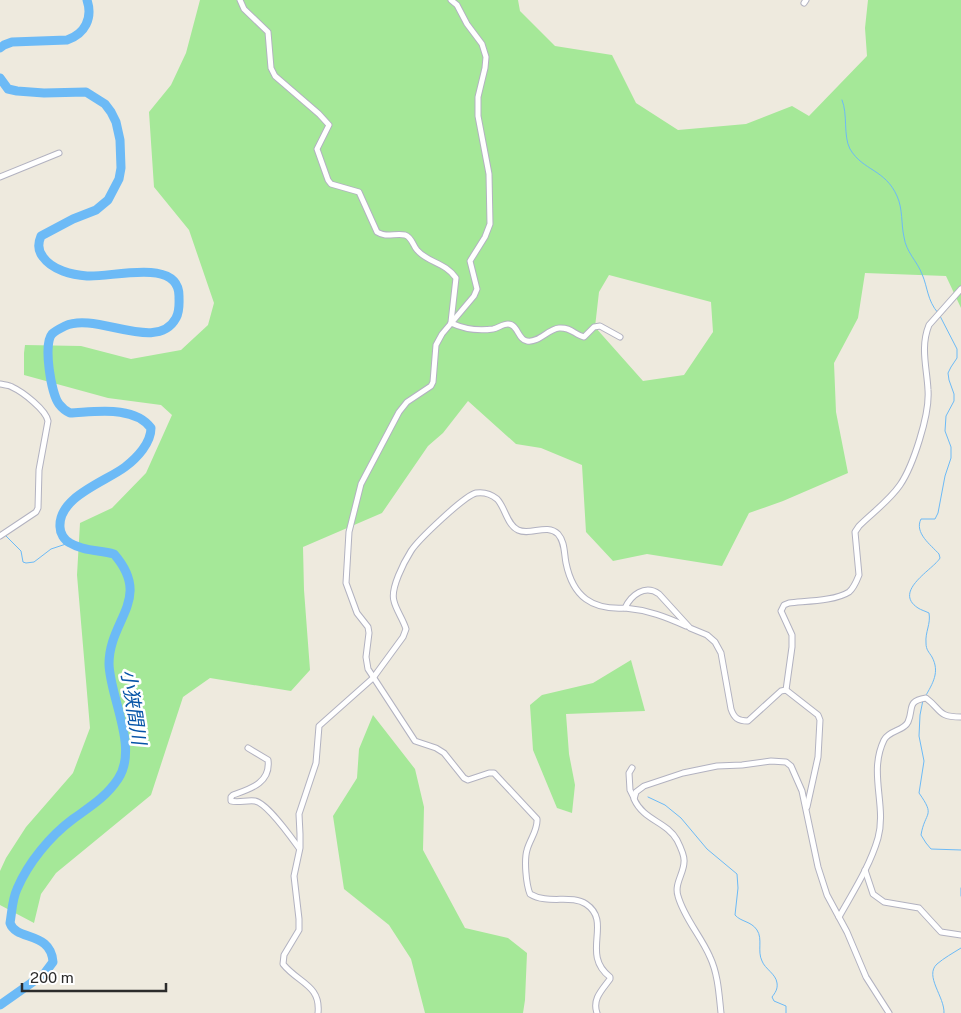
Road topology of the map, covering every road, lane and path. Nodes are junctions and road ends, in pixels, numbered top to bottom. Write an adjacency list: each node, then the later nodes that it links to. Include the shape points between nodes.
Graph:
1 (240, 0): 6 (street, via 244,9 268,32 271,68 276,76 329,125 317,149 331,184 359,192 378,232 382,235 406,235 417,250 450,269 456,278)
2 (451, 0): 6 (street, via 482,44 486,57 478,97 478,116 489,174 490,224 470,261 477,289)
3 (59, 153): 4 (street)
4 (0, 177)
5 (961, 289): 13 (street, via 926,332 924,353 928,401 915,452 899,486 855,532 857,581 849,592 839,596 789,603 781,611 792,635)
6 (451, 323): 7 (street, via 461,328 481,329 508,324 514,326 527,341 559,328 572,329 584,337 600,326); 12 (street, via 436,345 434,382 399,412 361,484 349,532 346,583 358,613 368,627 366,664)
7 (620, 336)
8 (0, 384): 9 (street, via 12,387 29,399 43,411 48,421 39,470 38,508)
9 (0, 536)
10 (625, 608): 11 (street, via 644,610); 11 (street, via 639,592 655,591); 12 (street, via 608,608 585,600 569,574 557,533 547,529 518,530 498,500 486,493 477,493 421,538 409,555 393,589 393,600 405,633)
11 (690, 628): 13 (street, via 707,635 721,653 731,709 737,719 748,721)
12 (373, 678): 19 (street, via 319,726 316,762 299,814); 24 (street, via 415,741 444,753 468,780 494,773 537,819 538,824 526,851 528,889 534,897 559,901 576,899 595,914 598,922 596,956 610,977 597,997)
13 (786, 690): 18 (street, via 820,720 818,757)
14 (961, 716): 20 (street, via 947,716 926,698 918,699 911,705 908,722 884,740 876,780 881,816 878,838)
15 (248, 748): 19 (street, via 268,760 268,770 252,789 233,795 231,801 261,804)
16 (632, 768): 17 (street, via 629,773 630,790)
17 (634, 799): 18 (street, via 636,792 644,786 683,773 771,761 786,762 791,766); 25 (street, via 638,808 670,830 679,844 684,862 677,894 710,956)
18 (807, 810): 21 (street, via 818,868)
19 (300, 848): 23 (street, via 294,876 298,930 284,955 283,964 313,989)
20 (865, 870): 21 (street); 22 (street, via 873,894 884,902 919,908 941,932)
21 (839, 917): 26 (street, via 866,977)
22 (961, 935)
23 (318, 1013)
24 (597, 1013)
25 (721, 1013)
26 (889, 1013)

